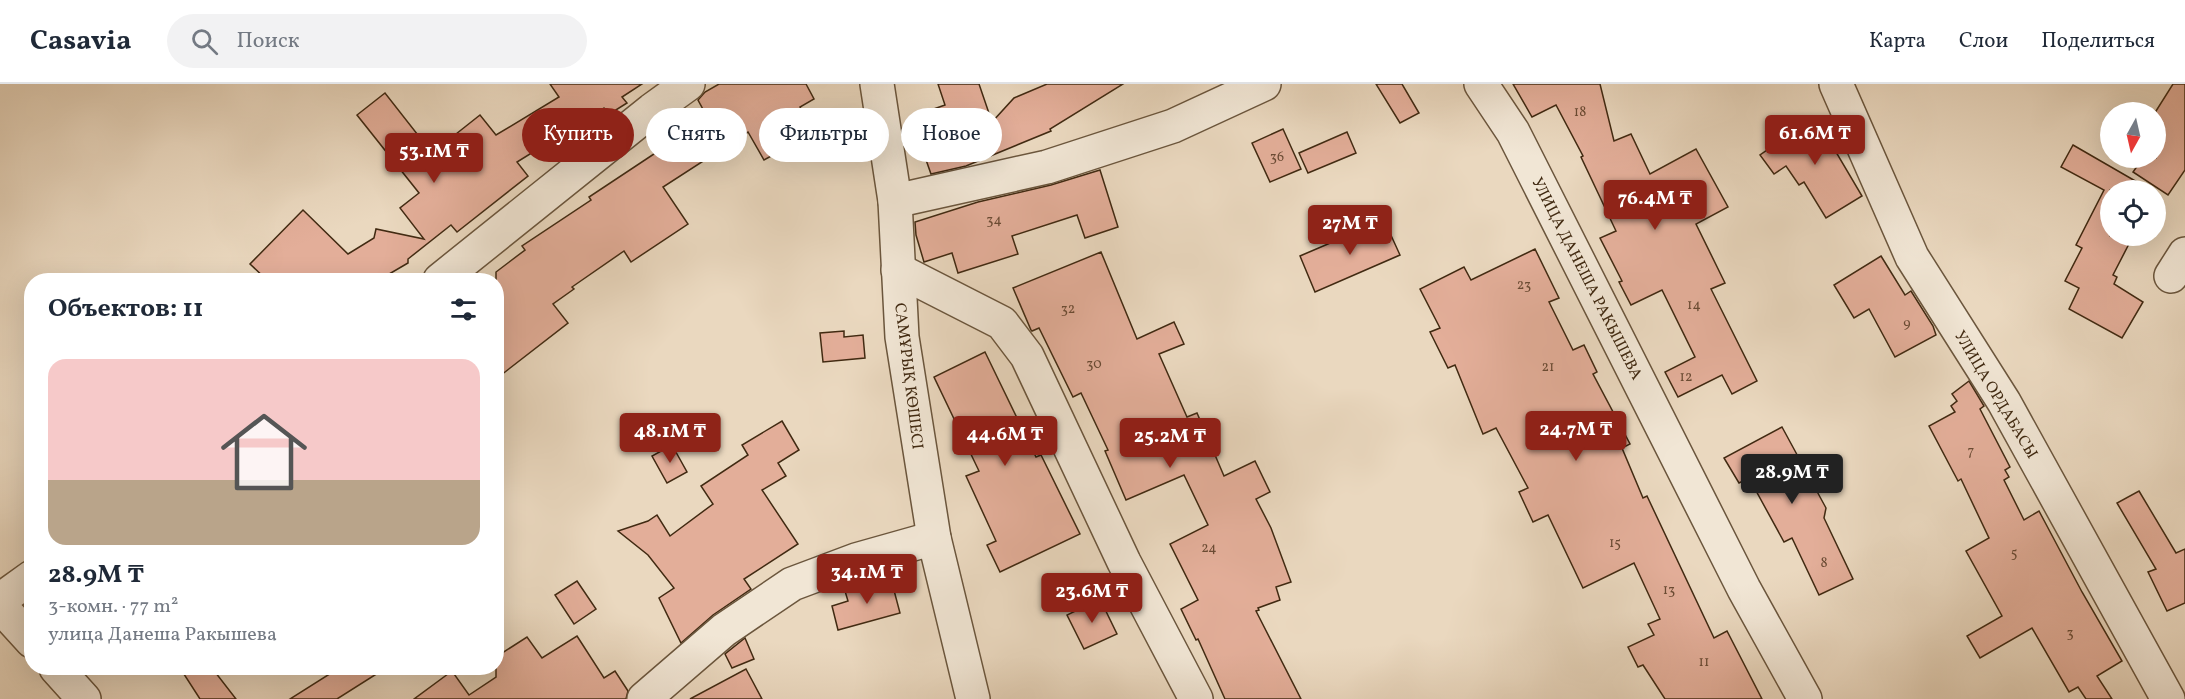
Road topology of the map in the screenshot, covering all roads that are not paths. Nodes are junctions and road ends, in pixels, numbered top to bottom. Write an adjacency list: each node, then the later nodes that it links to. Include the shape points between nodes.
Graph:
1 (688, 84): 8 (street)
2 (877, 84): 6 (street, САМҰРЫҚ КӨШЕСІ)
3 (1264, 84): 6 (street, via 1173,126 1047,167)
4 (1481, 84): 19 (street, УЛИЦА ДАНЕША РАКЫШЕВА, via 1514,132 1744,589)
5 (1836, 84): 20 (street, УЛИЦА ОРДАБАСЫ, via 1912,257 2009,411)
6 (895, 201): 7 (street, САМҰРЫҚ КӨШЕСІ)
7 (898, 270): 9 (street, САМҰРЫҚ КӨШЕСІ, via 902,337); 18 (street, via 1002,323 1027,356 1124,562)
8 (449, 273)
9 (934, 538): 16 (street, via 856,560 792,584 724,630); 17 (street, САМҰРЫҚ КӨШЕСІ)
10 (24, 583): 11 (street)
11 (0, 600)
12 (0, 606): 13 (street)
13 (24, 632)
14 (62, 675): 15 (street)
15 (84, 699)
16 (644, 699)
17 (973, 699)
18 (1196, 699)
19 (1805, 699)
20 (2168, 699)

